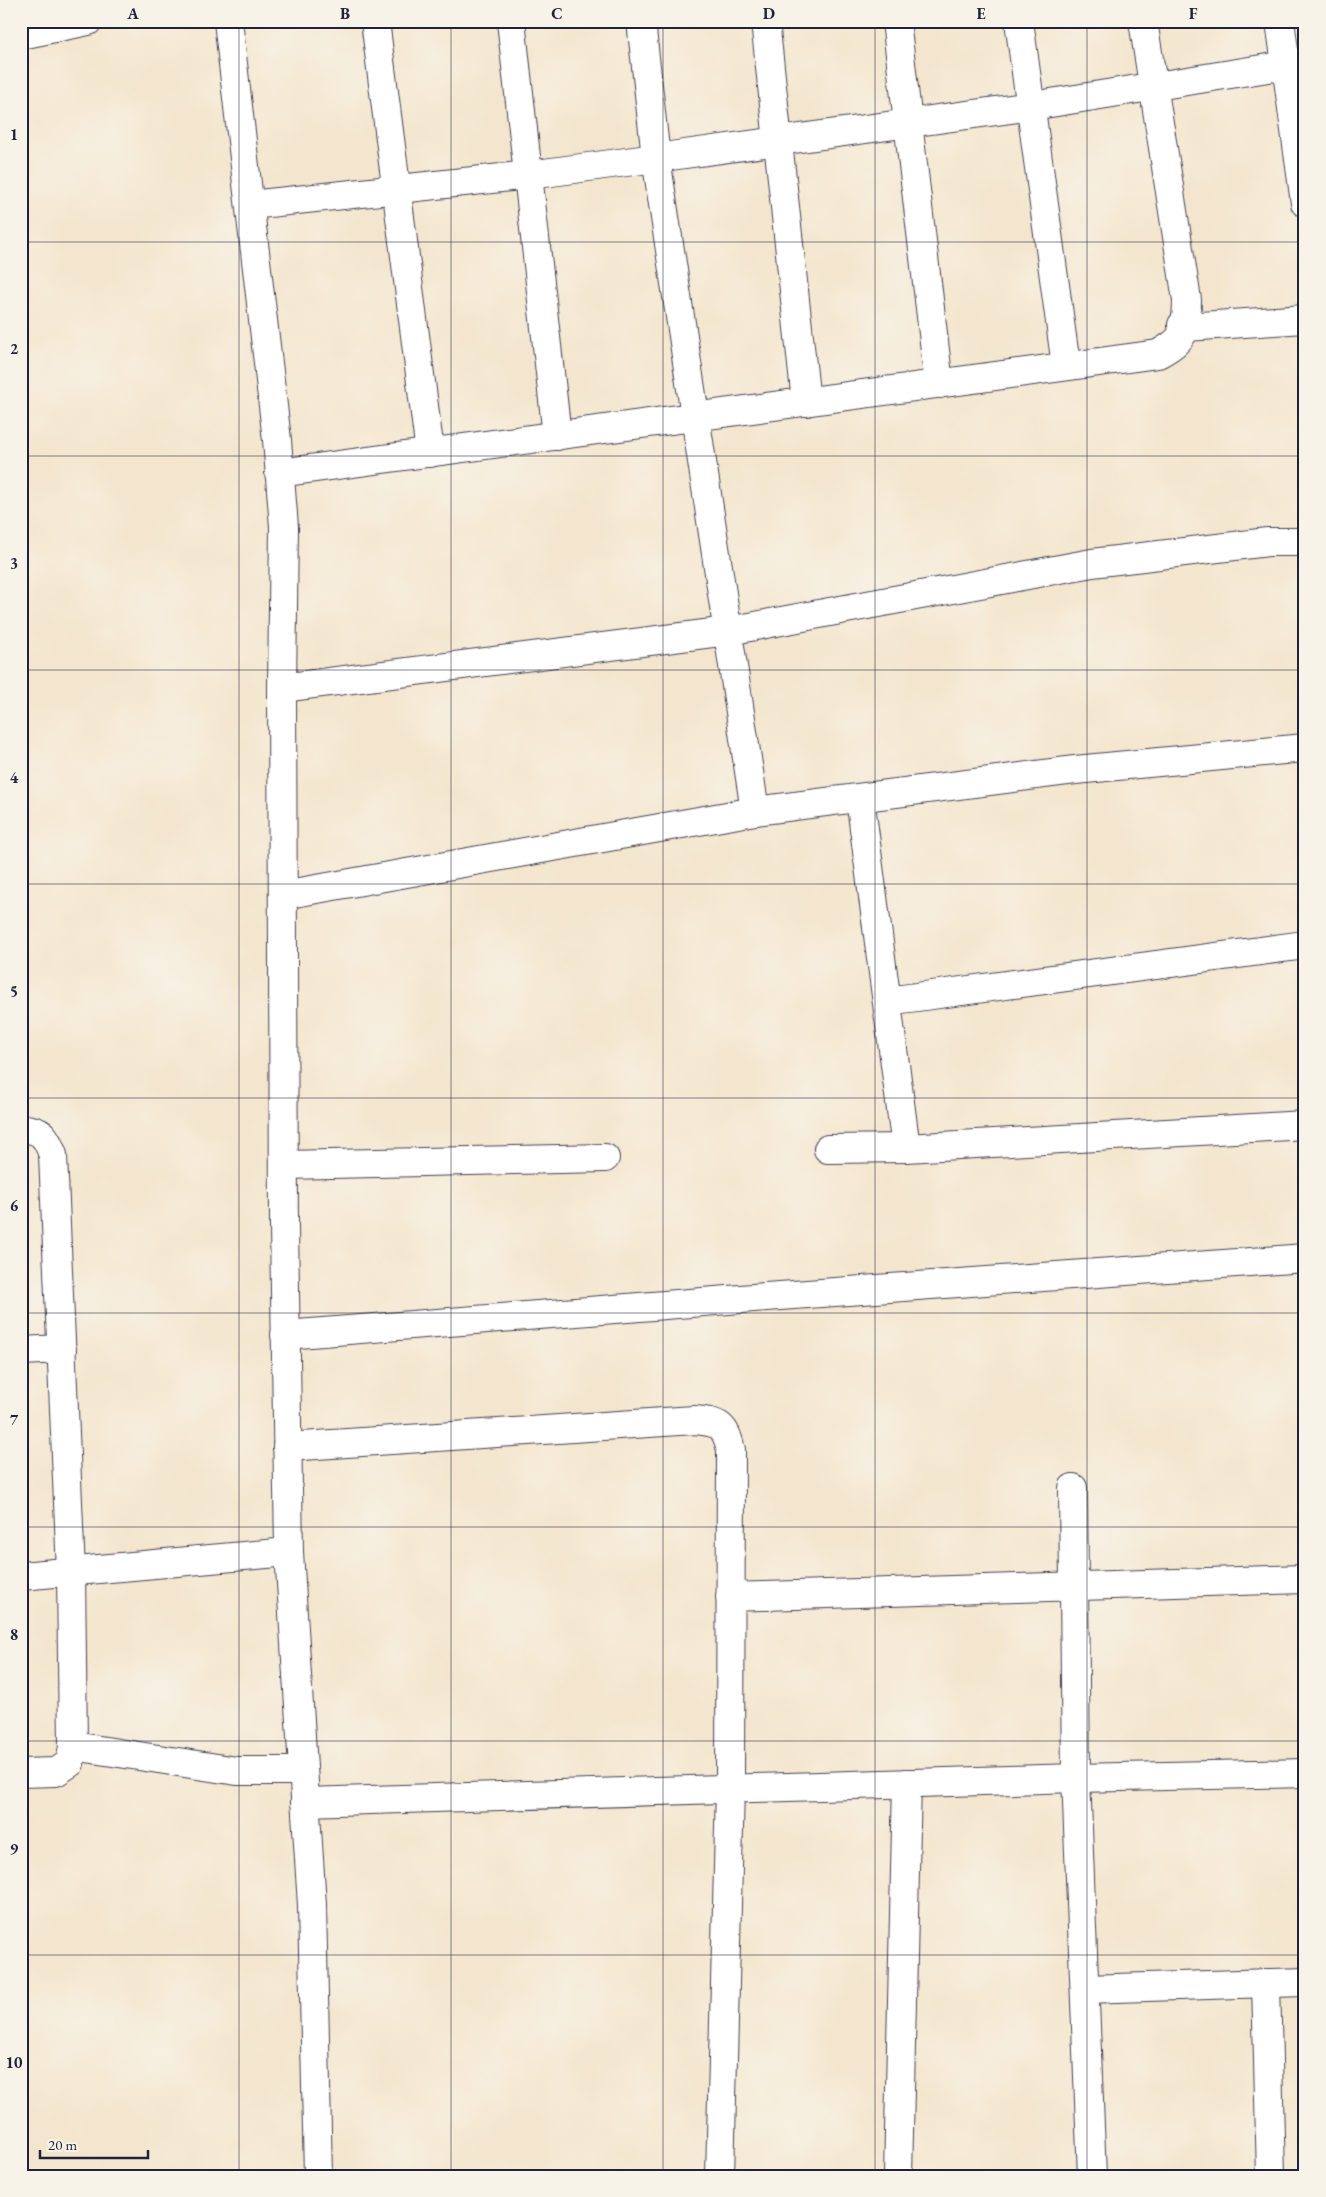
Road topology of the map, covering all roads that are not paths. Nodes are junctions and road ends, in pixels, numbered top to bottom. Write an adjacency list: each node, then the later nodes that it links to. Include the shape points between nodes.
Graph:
1 (88, 21): 11 (street)
2 (228, 21): 21 (street)
3 (375, 21): 19 (street)
4 (511, 21): 18 (street)
5 (641, 21): 17 (street)
6 (765, 21): 16 (street)
7 (896, 21): 15 (street)
8 (1019, 21): 14 (street)
9 (1143, 21): 13 (street)
10 (1280, 21): 12 (street)
11 (21, 35)
12 (1296, 64): 13 (street); 20 (street)
13 (1153, 87): 14 (street); 23 (street, via 1186,300)
14 (1032, 106): 15 (street); 24 (street)
15 (908, 123): 16 (street); 25 (street)
16 (779, 140): 17 (street); 26 (street)
17 (656, 158): 18 (street); 27 (street)
18 (529, 175): 19 (street); 28 (street)
19 (398, 189): 21 (street); 29 (street)
20 (1305, 203)
21 (250, 205): 30 (street)
22 (1305, 319): 23 (street)
23 (1184, 326): 24 (street, via 1174,345 1158,354)
24 (1066, 366): 25 (street)
25 (939, 384): 26 (street)
26 (806, 402): 27 (street)
27 (695, 417): 28 (street); 32 (street)
28 (557, 436): 29 (street)
29 (430, 453): 30 (street)
30 (279, 474): 33 (street, via 284,527)
31 (1305, 542): 32 (street, via 1268,542 1092,563)
32 (728, 631): 33 (street); 36 (street)
33 (282, 688): 37 (street)
34 (1305, 748): 35 (street, via 1075,770)
35 (860, 798): 36 (street); 39 (street)
36 (755, 810): 37 (street)
37 (282, 895): 45 (street)
38 (1305, 944): 39 (street)
39 (886, 1001): 42 (street)
40 (1305, 1125): 42 (street)
41 (21, 1129): 48 (street, via 33,1129 47,1138 53,1155)
42 (906, 1148): 43 (street)
43 (828, 1149)
44 (606, 1158): 45 (street)
45 (284, 1165): 47 (street)
46 (1305, 1258): 47 (street)
47 (285, 1335): 50 (street)
48 (62, 1349): 49 (street); 53 (street)
49 (21, 1351)
50 (287, 1448): 52 (street); 57 (street, via 694,1420 714,1422 726,1432 731,1450)
51 (1073, 1488): 56 (street)
52 (289, 1552): 53 (street); 59 (street)
53 (71, 1572): 54 (street); 58 (street)
54 (21, 1576)
55 (1305, 1579): 56 (street)
56 (1074, 1586): 57 (street); 62 (street)
57 (730, 1597): 64 (street)
58 (73, 1746): 59 (street, via 237,1771); 60 (street, via 70,1763 56,1772)
59 (303, 1771): 65 (street)
60 (21, 1773)
61 (1305, 1773): 62 (street)
62 (1076, 1778): 63 (street); 68 (street)
63 (907, 1783): 64 (street); 71 (street)
64 (730, 1789): 65 (street); 70 (street)
65 (306, 1802): 69 (street, via 312,1905)
66 (1305, 1982): 67 (street)
67 (1266, 1983): 68 (street); 73 (street)
68 (1085, 1989): 72 (street)
69 (318, 2176)
70 (720, 2176)
71 (898, 2176)
72 (1092, 2176)
73 (1271, 2176)

